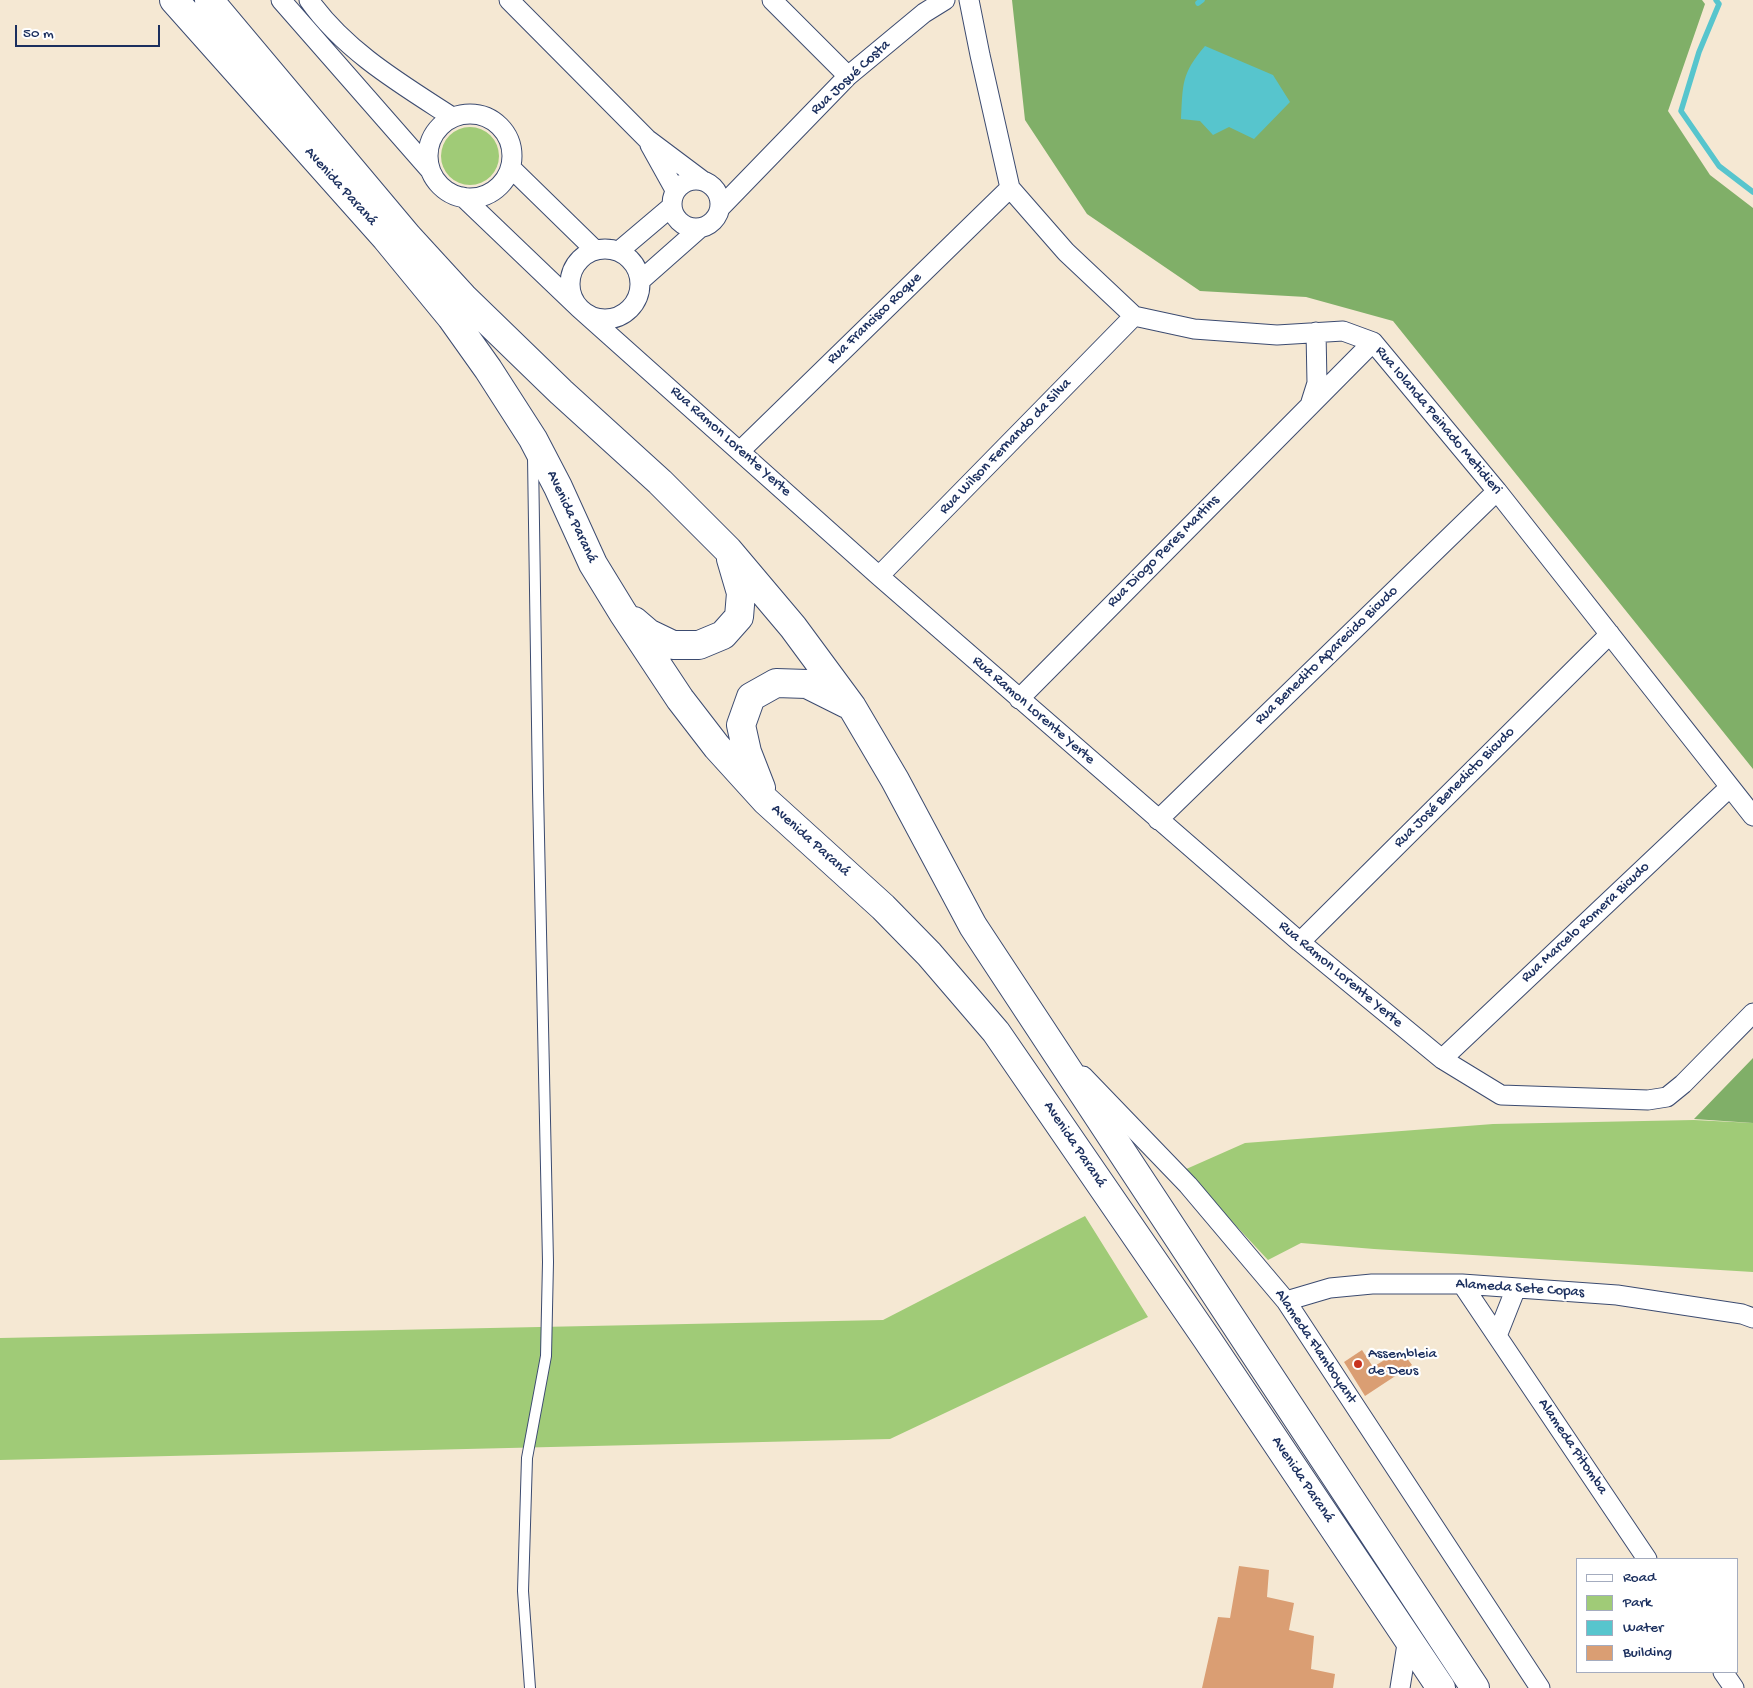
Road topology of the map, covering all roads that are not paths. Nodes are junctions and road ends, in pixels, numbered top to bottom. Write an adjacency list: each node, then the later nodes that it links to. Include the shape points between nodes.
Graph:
1 (174, 0): 31 (main road, Avenida Paraná, via 386,238 451,317)
2 (209, 0): 34 (main road, Avenida Paraná, via 408,237 463,297)
3 (282, 0): 14 (street)
4 (309, 0): 10 (street, via 326,21 377,68)
5 (509, 0): 11 (street)
6 (772, 0): 9 (street)
7 (945, 0): 9 (street, Rua Josué Costa, via 924,12)
8 (969, 0): 16 (street)
9 (848, 76): 12 (street, Rua Josué Costa)
10 (452, 117): 13 (street, via 480,115 492,120 509,141); 14 (street, via 438,129 429,145)
11 (647, 139): 15 (street); 18 (street)
12 (763, 163): 15 (street, Rua Josué Costa); 19 (street, Rua Josué Costa)
13 (511, 168): 17 (street, via 497,188 487,195); 21 (street)
14 (430, 170): 17 (street, via 437,183)
15 (708, 184): 18 (street, via 688,181 681,184); 19 (street, via 720,200)
16 (1010, 188): 25 (street, via 1066,252); 32 (street, Rua Francisco Roque)
17 (462, 197): 24 (street, Rua Ramon Lorente Yerte)
18 (673, 199): 20 (street, via 678,221); 22 (street)
19 (720, 208): 20 (street, via 713,222)
20 (700, 228): 23 (street)
21 (595, 250): 22 (street, via 607,248); 24 (street, via 584,255 570,274 572,298)
22 (618, 251): 23 (street, via 633,263)
23 (640, 281): 24 (street, via 633,304 614,318 596,318)
24 (580, 308): 32 (street, Rua Ramon Lorente Yerte)
25 (1134, 316): 27 (street, Rua Iolanda Peinado Metidieri, via 1194,329); 35 (street, Rua Wilson Fernando da Silva)
26 (1316, 332): 27 (street, Rua Iolanda Peinado Metidieri); 28 (street, Rua Iolanda Peinado Metidieri, via 1342,331); 29 (street, Rua Diogo Peres Martins)
27 (1277, 335): 29 (street, via 1298,341)
28 (1373, 342): 30 (street, Rua Diogo Peres Martins); 33 (street, Rua Iolanda Peinado Metidieri)
29 (1318, 362): 30 (street, Rua Diogo Peres Martins, via 1317,383)
30 (1310, 405): 38 (street, Rua Diogo Peres Martins)
31 (533, 439): 36 (main road, Avenida Paraná, via 593,564); 56 (lane, via 548,1262 546,1356 527,1458 523,1592)
32 (740, 450): 35 (street, Rua Ramon Lorente Yerte)
33 (1496, 491): 37 (street, Rua Iolanda Peinado Metidieri); 43 (street, Rua Benedito Aparecido Bicudo)
34 (728, 550): 36 (main road, via 741,593 739,617 723,635 699,645 673,645 648,633); 39 (main road, Avenida Paraná, via 793,627)
35 (879, 576): 38 (street, Rua Ramon Lorente Yerte)
36 (623, 613): 41 (main road, Avenida Paraná, via 680,700)
37 (1610, 634): 40 (street, Rua Iolanda Peinado Metidieri); 44 (street, Rua José Benedicto Bicudo)
38 (1019, 699): 43 (street, Rua Ramon Lorente Yerte)
39 (852, 707): 41 (main road, via 807,684 776,684 751,697 740,725); 46 (main road, Avenida Paraná, via 973,926)
40 (1730, 787): 42 (street, Rua Iolanda Peinado Metidieri); 47 (street, Rua Marcelo Romera Bicudo)
41 (766, 801): 54 (main road, Avenida Paraná, via 929,954 996,1032)
42 (1753, 816)
43 (1158, 820): 44 (street, Rua Ramon Lorente Yerte)
44 (1300, 942): 47 (street, Rua Ramon Lorente Yerte)
45 (1753, 1013): 47 (street, Rua Ramon Lorente Yerte, via 1684,1084 1666,1097 1648,1100 1501,1095)
46 (1047, 1039): 50 (street, Alameda Flamboyant, via 1188,1185); 59 (main road, Avenida Paraná)
47 (1442, 1059)
48 (1462, 1284): 49 (street, Alameda Sete Copas); 50 (street, Alameda Sete Copas, via 1372,1284 1330,1288); 52 (street, Alameda Pitomba)
49 (1516, 1288): 51 (street, Alameda Sete Copas, via 1617,1295); 52 (street)
50 (1286, 1301): 60 (street, Alameda Flamboyant)
51 (1753, 1318)
52 (1497, 1336): 53 (street, Alameda Pitomba)
53 (1646, 1558)
54 (1408, 1638): 57 (street); 58 (main road, Avenida Paraná)
55 (1724, 1673): 61 (street)
56 (530, 1688)
57 (1400, 1688)
58 (1441, 1688)
59 (1475, 1688)
60 (1540, 1688)
61 (1734, 1688)

